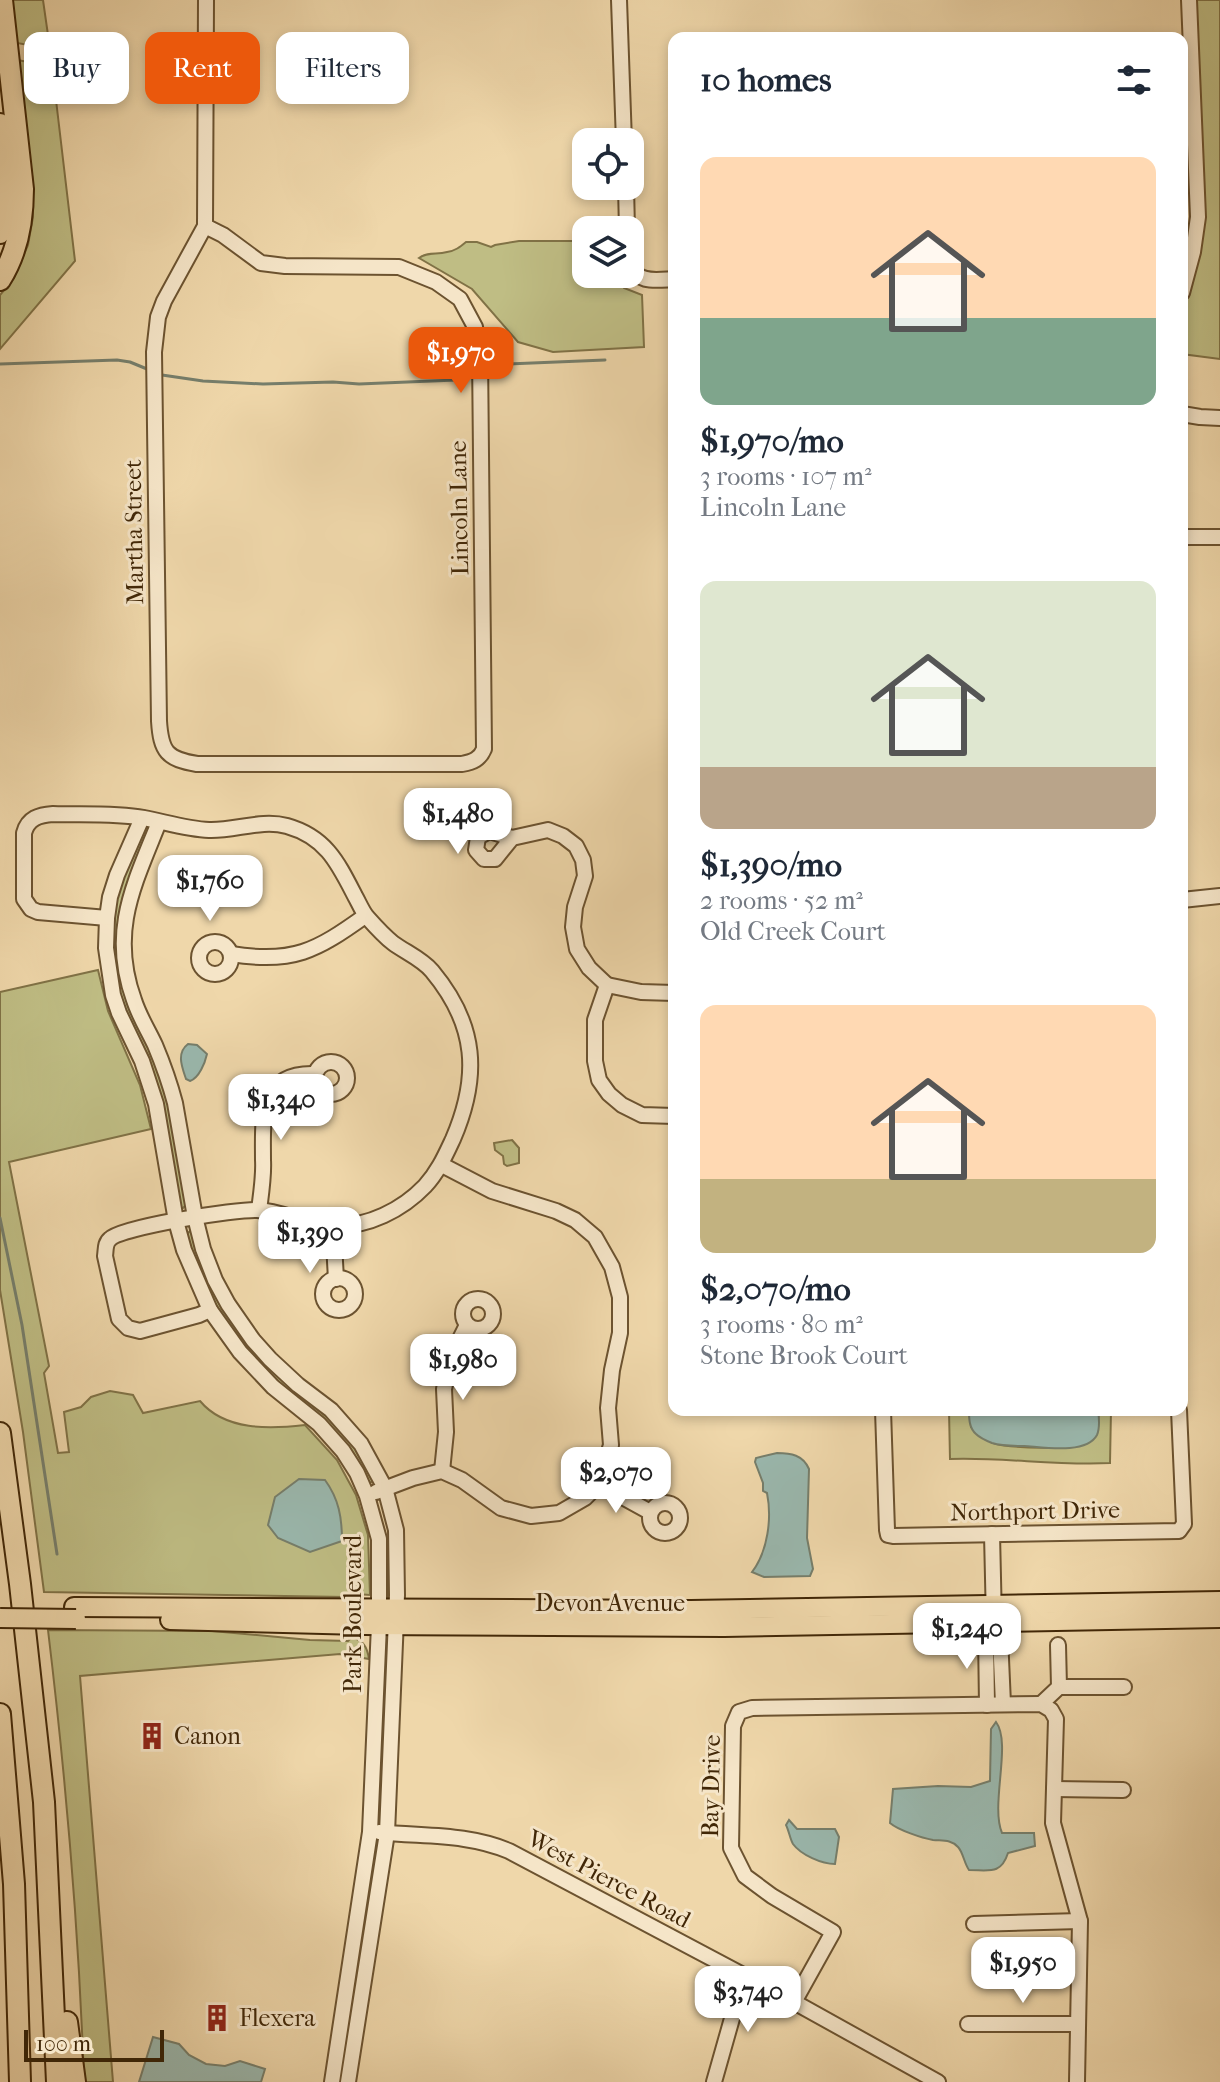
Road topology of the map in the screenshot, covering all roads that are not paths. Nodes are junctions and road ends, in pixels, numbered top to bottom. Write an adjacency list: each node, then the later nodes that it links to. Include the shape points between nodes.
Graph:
1 (2, 0): 12 (highway, via 23,216 14,255)
2 (206, 0): 7 (street, Martha Street)
3 (619, 0): 6 (street)
4 (1189, 0): 9 (street, via 1198,217)
5 (0, 124): 8 (highway, via 8,197)
6 (624, 128)
7 (205, 226): 17 (street, Lincoln Lane, via 261,263 399,267 460,299 475,327 480,355); 17 (street, Martha Street, via 164,301 154,352 159,721 164,748 172,757 197,764 462,764)
8 (0, 233)
9 (1188, 270)
10 (644, 279): 11 (street)
11 (668, 279)
12 (0, 280)
13 (1188, 415): 14 (street)
14 (1220, 418)
15 (1188, 537): 16 (street)
16 (1220, 537)
17 (482, 754)
18 (142, 818): 19 (street); 24 (street, Park Boulevard, via 117,875); 24 (street, via 53,814 26,825 24,899 31,909)
19 (159, 822): 23 (street, via 209,830 273,823 308,833 334,856); 32 (street, Park Boulevard, via 129,899 125,963 134,1001 175,1103)
20 (512, 838): 26 (street, via 548,830 576,846 585,876 575,907 577,949)
21 (1220, 896): 22 (street)
22 (1188, 899)
23 (365, 916): 25 (street, via 298,955); 30 (street, via 430,968 464,1023 470,1078 461,1120)
24 (107, 918): 33 (street, Park Boulevard, via 113,995 156,1104)
25 (231, 954)
26 (607, 985): 27 (street); 29 (street, via 595,1020 599,1080 622,1105 642,1115)
27 (668, 993)
28 (315, 1074): 31 (street, via 292,1076 269,1098 262,1127)
29 (668, 1116)
30 (442, 1165): 34 (street, via 426,1186 383,1217); 42 (street, via 492,1191 575,1220 595,1237 612,1267 620,1297 620,1333 608,1408 611,1445)
31 (259, 1210): 32 (street); 34 (street)
32 (195, 1217): 33 (street); 43 (street, Park Boulevard, via 215,1280 240,1323 277,1366 347,1427)
33 (176, 1221): 36 (street, Park Boulevard); 36 (street, via 116,1235 106,1245 119,1319 140,1331)
34 (333, 1226): 35 (street)
35 (336, 1279)
36 (210, 1310): 44 (street, Park Boulevard, via 256,1370 332,1437)
37 (467, 1325): 41 (street, via 451,1357 444,1389)
38 (883, 1416): 46 (street, Northport Drive, via 888,1535)
39 (1179, 1416): 46 (street, Northport Drive, via 1182,1529)
40 (0, 1433): 65 (highway, via 35,1706)
41 (442, 1471): 42 (street, via 501,1508 531,1516 559,1513); 43 (street)
42 (599, 1484): 45 (street)
43 (385, 1488): 44 (street); 51 (street, Park Boulevard, via 397,1542)
44 (367, 1496): 51 (street, Park Boulevard, via 379,1539)
45 (650, 1512)
46 (992, 1534): 50 (street)
47 (1220, 1601): 50 (main road, Devon Avenue)
48 (0, 1606): 49 (main road, Devon Avenue)
49 (75, 1613): 51 (main road, Devon Avenue); 52 (main road, Devon Avenue, bridge)
50 (994, 1614): 51 (main road, Devon Avenue, via 691,1610); 53 (main road, Devon Avenue); 57 (street); 59 (street, via 986,1635)
51 (387, 1616): 63 (street, Park Boulevard); 64 (street, Park Boulevard)
52 (0, 1618)
53 (1220, 1618)
54 (1058, 1645): 55 (street)
55 (1059, 1687): 56 (street); 58 (street)
56 (1124, 1687)
57 (1003, 1704): 58 (street, Bay Drive); 59 (street, Bay Drive)
58 (1041, 1704): 61 (street, via 1056,1719)
59 (987, 1705): 69 (street, Bay Drive, via 739,1712 733,1726 731,1848 745,1876 833,1932)
60 (0, 1714): 73 (highway, via 14,1884)
61 (1054, 1789): 62 (street); 66 (street, via 1053,1823)
62 (1123, 1790)
63 (370, 1832): 64 (street, West Pierce Road); 76 (street, Park Boulevard)
64 (387, 1833): 68 (street, West Pierce Road, via 453,1836 499,1847); 77 (street, Park Boulevard)
65 (46, 1847): 74 (highway); 75 (highway)
66 (1080, 1921): 67 (street); 71 (street)
67 (974, 1924)
68 (744, 1976): 69 (street, West Pierce Road); 78 (street)
69 (794, 2002): 72 (street, West Pierce Road)
70 (968, 2024): 71 (street)
71 (1078, 2024): 79 (street)
72 (935, 2081)
73 (20, 2082)
74 (57, 2082)
75 (75, 2082)
76 (332, 2082)
77 (348, 2082)
78 (714, 2082)
79 (1077, 2082)

